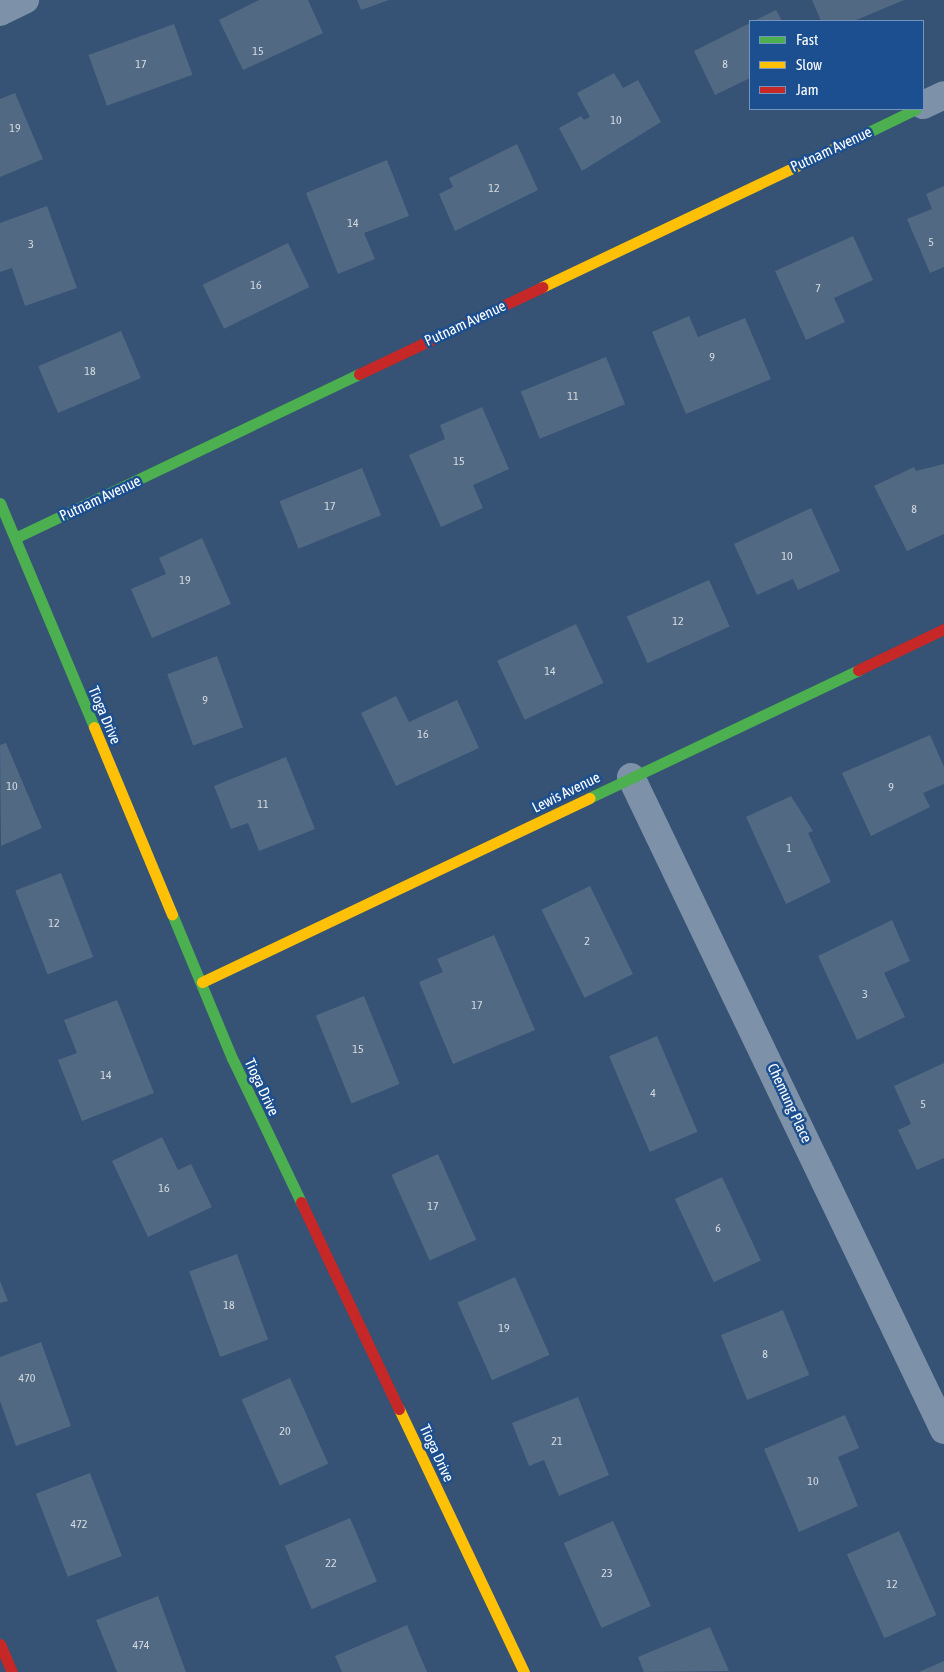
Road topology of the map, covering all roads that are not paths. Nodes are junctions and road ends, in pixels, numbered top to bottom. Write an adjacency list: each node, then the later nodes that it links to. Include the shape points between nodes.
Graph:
1 (25, 0): 2 (street)
2 (0, 12)
3 (944, 95): 4 (street)
4 (924, 105)
5 (914, 110): 7 (street, Putnam Avenue)
6 (0, 503): 7 (street, Tioga Drive)
7 (15, 538): 10 (street, Tioga Drive)
8 (944, 629): 9 (street, Lewis Avenue)
9 (631, 777): 10 (street, Lewis Avenue); 11 (street, Chemung Place)
10 (202, 982): 14 (street, Tioga Drive, via 232,1058)
11 (944, 1430)
12 (0, 1644): 13 (street)
13 (12, 1672)
14 (524, 1672)

